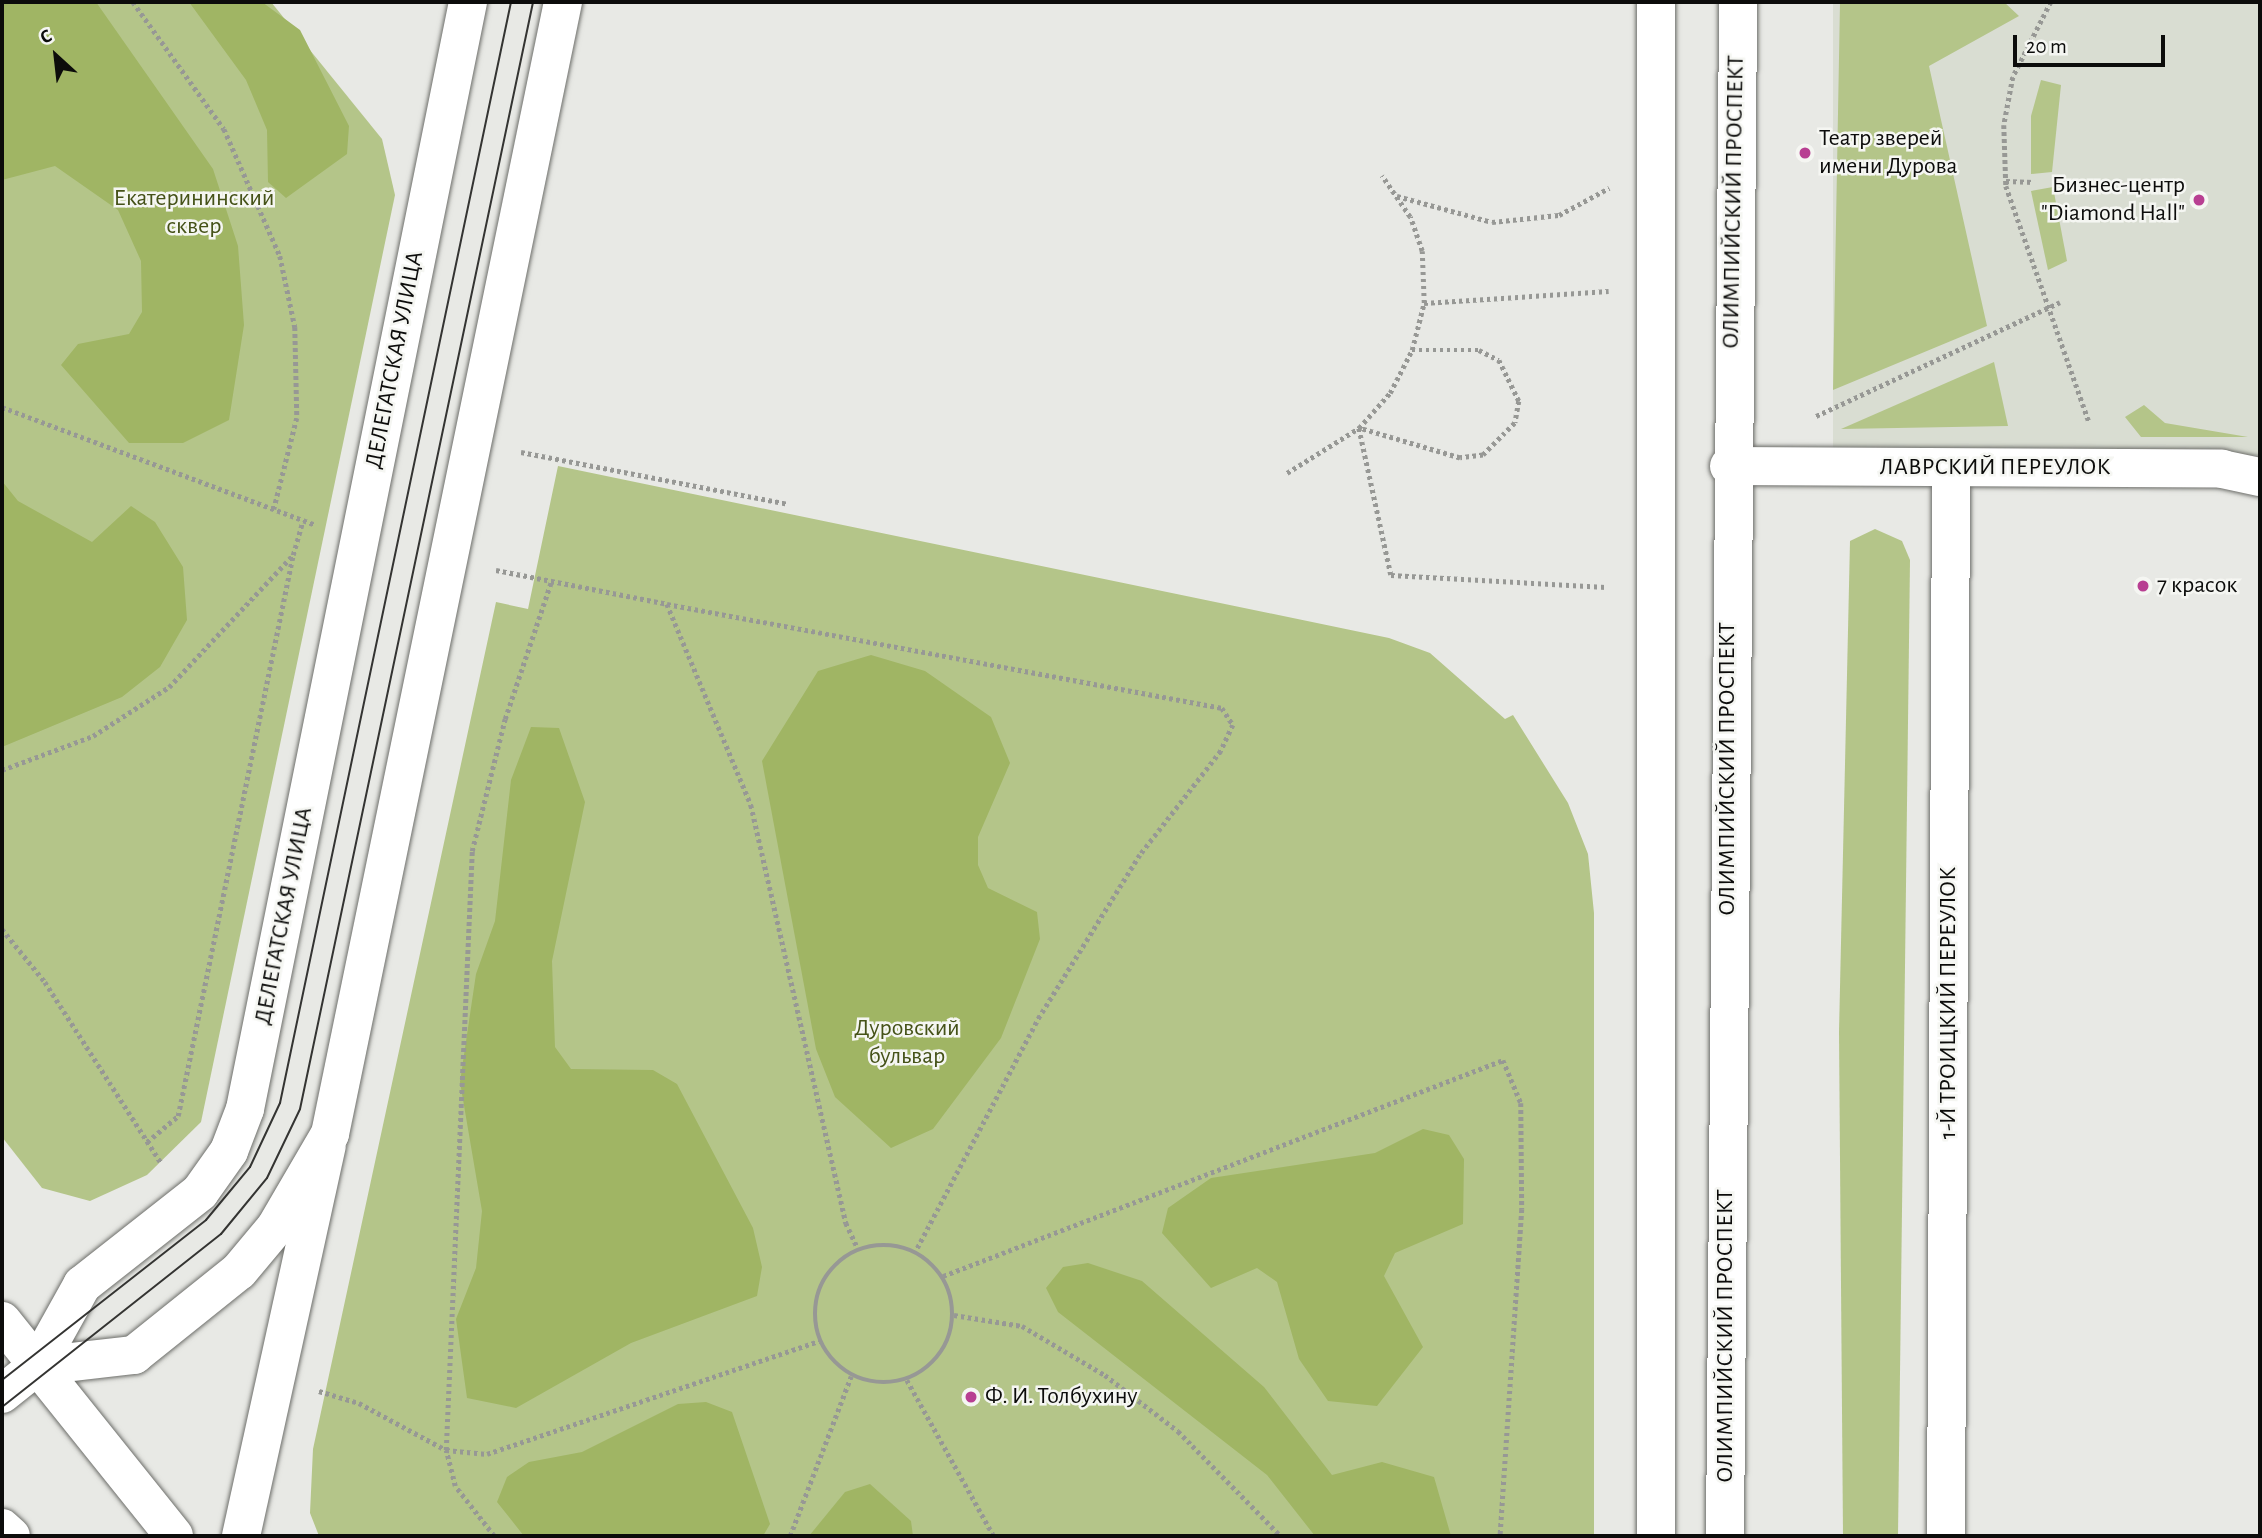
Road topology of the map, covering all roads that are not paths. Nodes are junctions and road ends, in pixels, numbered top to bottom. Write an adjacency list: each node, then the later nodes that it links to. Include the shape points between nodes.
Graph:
1 (468, 2): 10 (main road, ДЕЛЕГАТСКАЯ УЛИЦА, via 245,1109 229,1152 200,1192 82,1285)
2 (563, 2): 8 (main road)
3 (1656, 2): 16 (main road)
4 (1738, 2): 5 (main road, ОЛИМПИЙСКИЙ ПРОСПЕКТ)
5 (1730, 466): 6 (main road, ЛАВРСКИЙ ПЕРЕУЛОК); 17 (main road, ОЛИМПИЙСКИЙ ПРОСПЕКТ)
6 (1951, 469): 7 (main road, ЛАВРСКИЙ ПЕРЕУЛОК, via 2222,469); 18 (main road, 1-Й ТРОИЦКИЙ ПЕРЕУЛОК)
7 (2260, 477)
8 (330, 1134): 10 (main road, via 275,1228 239,1271 134,1355); 15 (main road)
9 (2, 1321): 10 (main road)
10 (37, 1366): 11 (main road); 14 (main road)
11 (2, 1394)
12 (2, 1528): 13 (main road)
13 (11, 1536)
14 (174, 1536)
15 (241, 1536)
16 (1656, 1536)
17 (1725, 1536)
18 (1946, 1536)

